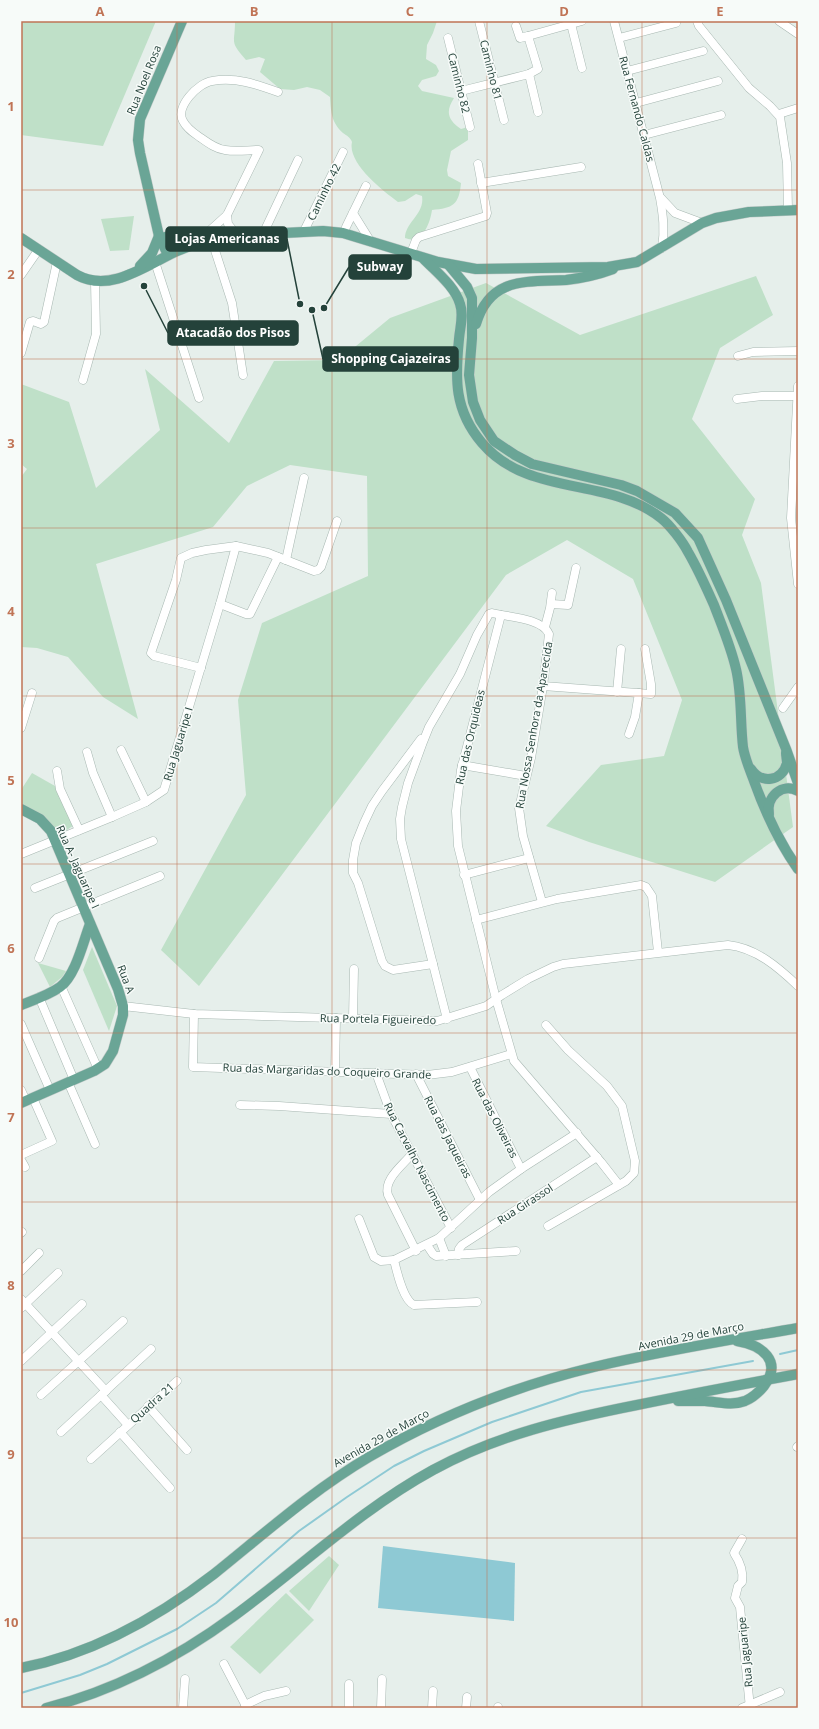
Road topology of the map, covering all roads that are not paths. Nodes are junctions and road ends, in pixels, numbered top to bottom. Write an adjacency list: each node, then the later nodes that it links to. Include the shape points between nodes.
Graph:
1 (182, 21): 47 (main road, Rua Noel Rosa, via 144,107 138,130 140,153)
2 (479, 21): 19 (street, Caminho 81)
3 (582, 21): 8 (street)
4 (614, 21): 13 (street, Rua Fernando Caldas)
5 (697, 21): 25 (street, via 749,88)
6 (779, 21): 10 (street)
7 (676, 23): 13 (street)
8 (571, 24): 11 (street); 15 (street)
9 (516, 26): 11 (street, via 520,38)
10 (798, 34)
11 (528, 36): 17 (street, via 538,69)
12 (448, 38): 20 (street, Caminho 82)
13 (619, 38): 16 (street, Rua Fernando Caldas)
14 (703, 51): 16 (street)
15 (582, 68)
16 (628, 71): 22 (street, Rua Fernando Caldas)
17 (529, 74): 19 (street); 24 (street)
18 (718, 81): 22 (street)
19 (494, 83): 20 (street); 27 (street, Caminho 81)
20 (461, 91): 28 (street, Caminho 82)
21 (278, 92): 40 (street, via 236,80 211,81 201,85 186,100 182,120 189,130 212,146 224,150 259,150)
22 (636, 103): 29 (street, Rua Fernando Caldas)
23 (798, 108): 25 (street)
24 (538, 112)
25 (779, 114): 37 (street)
26 (721, 115): 29 (street)
27 (504, 120)
28 (470, 127)
29 (644, 135): 36 (street, Rua Fernando Caldas)
30 (343, 152): 44 (street, Caminho 42)
31 (298, 160): 45 (street)
32 (478, 164): 34 (street)
33 (581, 167): 34 (street)
34 (481, 183): 54 (street, via 488,213 486,216 419,237)
35 (366, 186): 38 (street)
36 (660, 198): 39 (street); 41 (street, Rua Fernando Caldas)
37 (793, 210): 42 (main road, via 733,214)
38 (353, 213): 43 (street); 50 (street)
39 (675, 213): 41 (street); 42 (street)
40 (227, 215): 46 (street, via 228,224); 51 (street)
41 (664, 220): 52 (street, Rua Fernando Caldas)
42 (702, 223): 52 (main road)
43 (346, 227)
44 (304, 231): 45 (main road); 50 (main road, via 336,232)
45 (263, 234): 46 (main road)
46 (237, 235): 49 (main road)
47 (162, 237): 51 (main road, via 176,243); 55 (main road, Rua Noel Rosa); 61 (main road)
48 (21, 238): 53 (main road)
49 (212, 238): 51 (main road); 68 (street, via 232,303)
50 (371, 242): 54 (main road)
51 (193, 245): 55 (main road)
52 (662, 248): 60 (main road, via 637,262)
53 (39, 249): 57 (main road); 62 (street)
54 (412, 253): 56 (main road)
55 (170, 254): 58 (main road)
56 (422, 257): 59 (main road); 101 (main road, via 460,301 462,312 456,368 457,389 461,406 482,444 502,460 534,478 596,490 624,498 645,508 663,519 688,551 726,634 736,669)
57 (57, 262): 63 (main road, via 84,279); 66 (street, via 44,322 30,322)
58 (155, 262): 61 (main road); 72 (street)
59 (448, 264): 60 (main road, via 476,269); 64 (main road, via 467,287 472,298)
60 (622, 266): 64 (main road, via 594,276 511,284 486,301 479,313)
61 (135, 272): 63 (main road, via 114,280)
62 (21, 275)
63 (95, 281): 69 (street, via 96,334)
64 (472, 338): 98 (main road, via 469,375 473,402 480,420 494,440 532,464 637,491 675,513 698,538)
65 (798, 351): 67 (street, via 753,352)
66 (21, 353)
67 (738, 356)
68 (243, 375)
69 (83, 380)
70 (798, 386): 71 (street)
71 (798, 396): 73 (street); 80 (street, via 791,518)
72 (199, 398)
73 (737, 399)
74 (304, 478): 78 (street)
75 (337, 521): 78 (street, via 318,570 310,570)
76 (236, 546): 77 (street); 82 (street, Rua Jaguaripe I); 88 (street, via 206,550 181,558 176,580 151,648 154,656)
77 (278, 557): 78 (street); 82 (street, via 250,614)
78 (286, 560)
79 (576, 568): 83 (street, via 568,605)
80 (798, 584)
81 (552, 593): 83 (street)
82 (220, 604): 88 (street, Rua Jaguaripe I)
83 (551, 604): 85 (street)
84 (500, 615): 85 (street, Rua Nossa Senhora da Aparecida, via 521,618); 95 (street, Rua Nossa Senhora da Aparecida, via 492,612 489,614 460,674); 102 (street, Rua das Orquideas)
85 (545, 628): 89 (street, Rua Nossa Senhora da Aparecida, via 549,634)
86 (621, 649): 91 (street)
87 (645, 649): 93 (street, via 652,684 651,694)
88 (201, 668): 107 (street, Rua Jaguaripe I, via 164,790)
89 (543, 686): 91 (street); 104 (street, Rua Nossa Senhora da Aparecida)
90 (798, 686): 94 (street)
91 (617, 692): 93 (street)
92 (32, 693): 96 (street)
93 (640, 693): 97 (street)
94 (783, 708)
95 (429, 727): 127 (street, Rua Nossa Senhora da Aparecida, via 408,783 400,830); 127 (street, via 372,806 356,843 352,869 385,966 393,970)
96 (21, 728)
97 (629, 734)
98 (786, 749): 101 (main road, via 787,763 782,772 770,780 756,776); 105 (main road)
99 (121, 750): 107 (street)
100 (87, 752): 109 (street)
101 (746, 758): 110 (main road)
102 (462, 765): 104 (street); 118 (street, Rua das Orquideas, via 456,823)
103 (57, 771): 111 (street, via 60,789)
104 (526, 776): 115 (street, Rua Nossa Senhora da Aparecida, via 519,808)
105 (798, 783)
106 (798, 791): 110 (main road, via 783,788 775,793 768,809)
107 (146, 802): 109 (street, Rua Jaguaripe I)
108 (21, 809): 112 (main road, Rua A- Jaguaripe I, via 40,819)
109 (112, 817): 111 (street, Rua Jaguaripe I)
110 (770, 820): 116 (main road)
111 (79, 830): 112 (street, Rua Jaguaripe I)
112 (55, 840): 114 (street, Rua Jaguaripe I); 117 (main road, Rua A- Jaguaripe I)
113 (153, 841): 117 (street)
114 (21, 854)
115 (529, 858): 118 (street); 121 (street, Rua Nossa Senhora da Aparecida)
116 (798, 869)
117 (70, 874): 120 (street); 122 (main road, Rua A- Jaguaripe I)
118 (464, 875): 123 (street, Rua das Orquideas)
119 (160, 876): 122 (street)
120 (35, 888)
121 (542, 902): 123 (street); 125 (street, via 646,886 652,896)
122 (84, 908): 124 (main road, Rua A- Jaguaripe I); 126 (street, via 54,921)
123 (476, 920): 132 (street, Rua das Orquideas)
124 (90, 924): 129 (main road, via 72,972); 134 (main road, Rua A)
125 (658, 952): 130 (street, Rua Portela Figueiredo, via 739,946 771,963); 132 (street, Rua Portela Figueiredo, via 563,964 542,972)
126 (39, 958)
127 (433, 964): 138 (street, Rua Nossa Senhora da Aparecida)
128 (354, 969): 137 (street)
129 (61, 986): 131 (main road); 143 (street)
130 (798, 986)
131 (39, 997): 133 (main road); 147 (street)
132 (496, 999): 138 (street, Rua Portela Figueiredo, via 486,1006); 141 (street, Rua das Orquideas)
133 (21, 1005)
134 (123, 1006): 135 (street, Rua Portela Figueiredo); 143 (main road, Rua A, via 114,1051)
135 (194, 1014): 136 (street, Rua Portela Figueiredo); 144 (street, Rua das Margaridas do Coqueiro Grande, via 193,1067)
136 (336, 1018): 137 (street, Rua Portela Figueiredo); 144 (street)
137 (353, 1019): 138 (street, Rua Portela Figueiredo)
138 (447, 1019)
139 (21, 1024): 149 (street)
140 (546, 1025): 159 (street, via 568,1050 607,1086 622,1106 635,1168 631,1177)
141 (511, 1054): 142 (street, Rua das Margaridas do Coqueiro Grande); 153 (street, Rua das Orquideas, via 519,1068)
142 (470, 1067): 146 (street, Rua das Margaridas do Coqueiro Grande, via 440,1074); 158 (street, Rua das Oliveiras)
143 (98, 1069): 147 (main road, Rua A)
144 (335, 1072): 145 (street, Rua das Margaridas do Coqueiro Grande)
145 (376, 1073): 146 (street, Rua das Margaridas do Coqueiro Grande); 152 (street, Rua Carvalho Nascimento)
146 (416, 1074): 160 (street, Rua das Jaqueiras)
147 (71, 1081): 149 (main road, Rua A); 154 (street)
148 (21, 1090): 150 (street)
149 (50, 1090): 150 (main road, Rua A)
150 (27, 1100): 155 (street, via 52,1142)
151 (240, 1105): 152 (street)
152 (390, 1114): 156 (street, Rua Carvalho Nascimento)
153 (577, 1133): 157 (street, Rua das Orquideas); 158 (street)
154 (95, 1144)
155 (21, 1155)
156 (411, 1155): 163 (street, Rua Carvalho Nascimento); 166 (street, via 390,1179 386,1188)
157 (597, 1157): 159 (street, Rua das Orquideas); 169 (street, Rua Girassol, via 462,1245)
158 (521, 1169): 160 (street)
159 (619, 1186): 162 (street)
160 (480, 1200): 163 (street)
161 (360, 1219): 171 (street, via 374,1257 380,1261)
162 (548, 1226)
163 (451, 1228): 164 (street)
164 (439, 1238): 165 (street); 170 (street)
165 (427, 1245): 166 (street); 170 (street, via 436,1256)
166 (416, 1251): 171 (street)
167 (516, 1251): 169 (street)
168 (39, 1253): 172 (street)
169 (458, 1255): 170 (street)
170 (446, 1256)
171 (394, 1260): 174 (street, via 405,1295 411,1304)
172 (21, 1271)
173 (58, 1273): 175 (street)
174 (477, 1302)
175 (22, 1303): 179 (street)
176 (82, 1304): 179 (street)
177 (123, 1321): 183 (street)
178 (798, 1328): 180 (main road, Avenida 29 de Março)
179 (52, 1332): 182 (street); 183 (street)
180 (731, 1340): 186 (main road, via 746,1343 763,1351 771,1363 772,1374); 199 (main road, Avenida 29 de Março, via 594,1367 510,1392 440,1420 392,1443 340,1475 213,1574 154,1615 120,1634 87,1648 51,1661)
181 (151, 1349): 187 (street)
182 (21, 1361)
183 (79, 1361): 187 (street); 188 (street)
184 (798, 1374): 186 (main road)
185 (177, 1380): 190 (street, Quadra 21)
186 (769, 1380): 189 (main road); 189 (main road, via 753,1397 736,1404)
187 (104, 1393): 191 (street); 192 (street)
188 (41, 1395)
189 (656, 1401): 203 (main road, via 528,1430 486,1444 434,1470 365,1513 234,1616 194,1644)
190 (148, 1406): 191 (street, Quadra 21); 194 (street)
191 (128, 1425): 193 (street, Quadra 21)
192 (61, 1432)
193 (120, 1432): 195 (street, Quadra 21); 196 (street)
194 (187, 1450)
195 (91, 1459)
196 (170, 1488)
197 (742, 1539): 209 (street, Rua Jaguaripe, via 734,1553 742,1570 742,1582 738,1586 735,1598 740,1607)
198 (224, 1664): 208 (street)
199 (21, 1668)
200 (185, 1679): 212 (street)
201 (382, 1679): 214 (street)
202 (350, 1684): 213 (street)
203 (103, 1689): 210 (main road); 211 (main road)
204 (286, 1691): 208 (street, via 264,1696)
205 (433, 1691): 215 (street)
206 (780, 1692): 209 (street)
207 (467, 1697): 216 (street)
208 (246, 1706)
209 (750, 1706): 217 (street)
210 (46, 1708)
211 (68, 1708)
212 (183, 1708)
213 (349, 1708)
214 (381, 1708)
215 (432, 1708)
216 (466, 1708)
217 (742, 1708)

